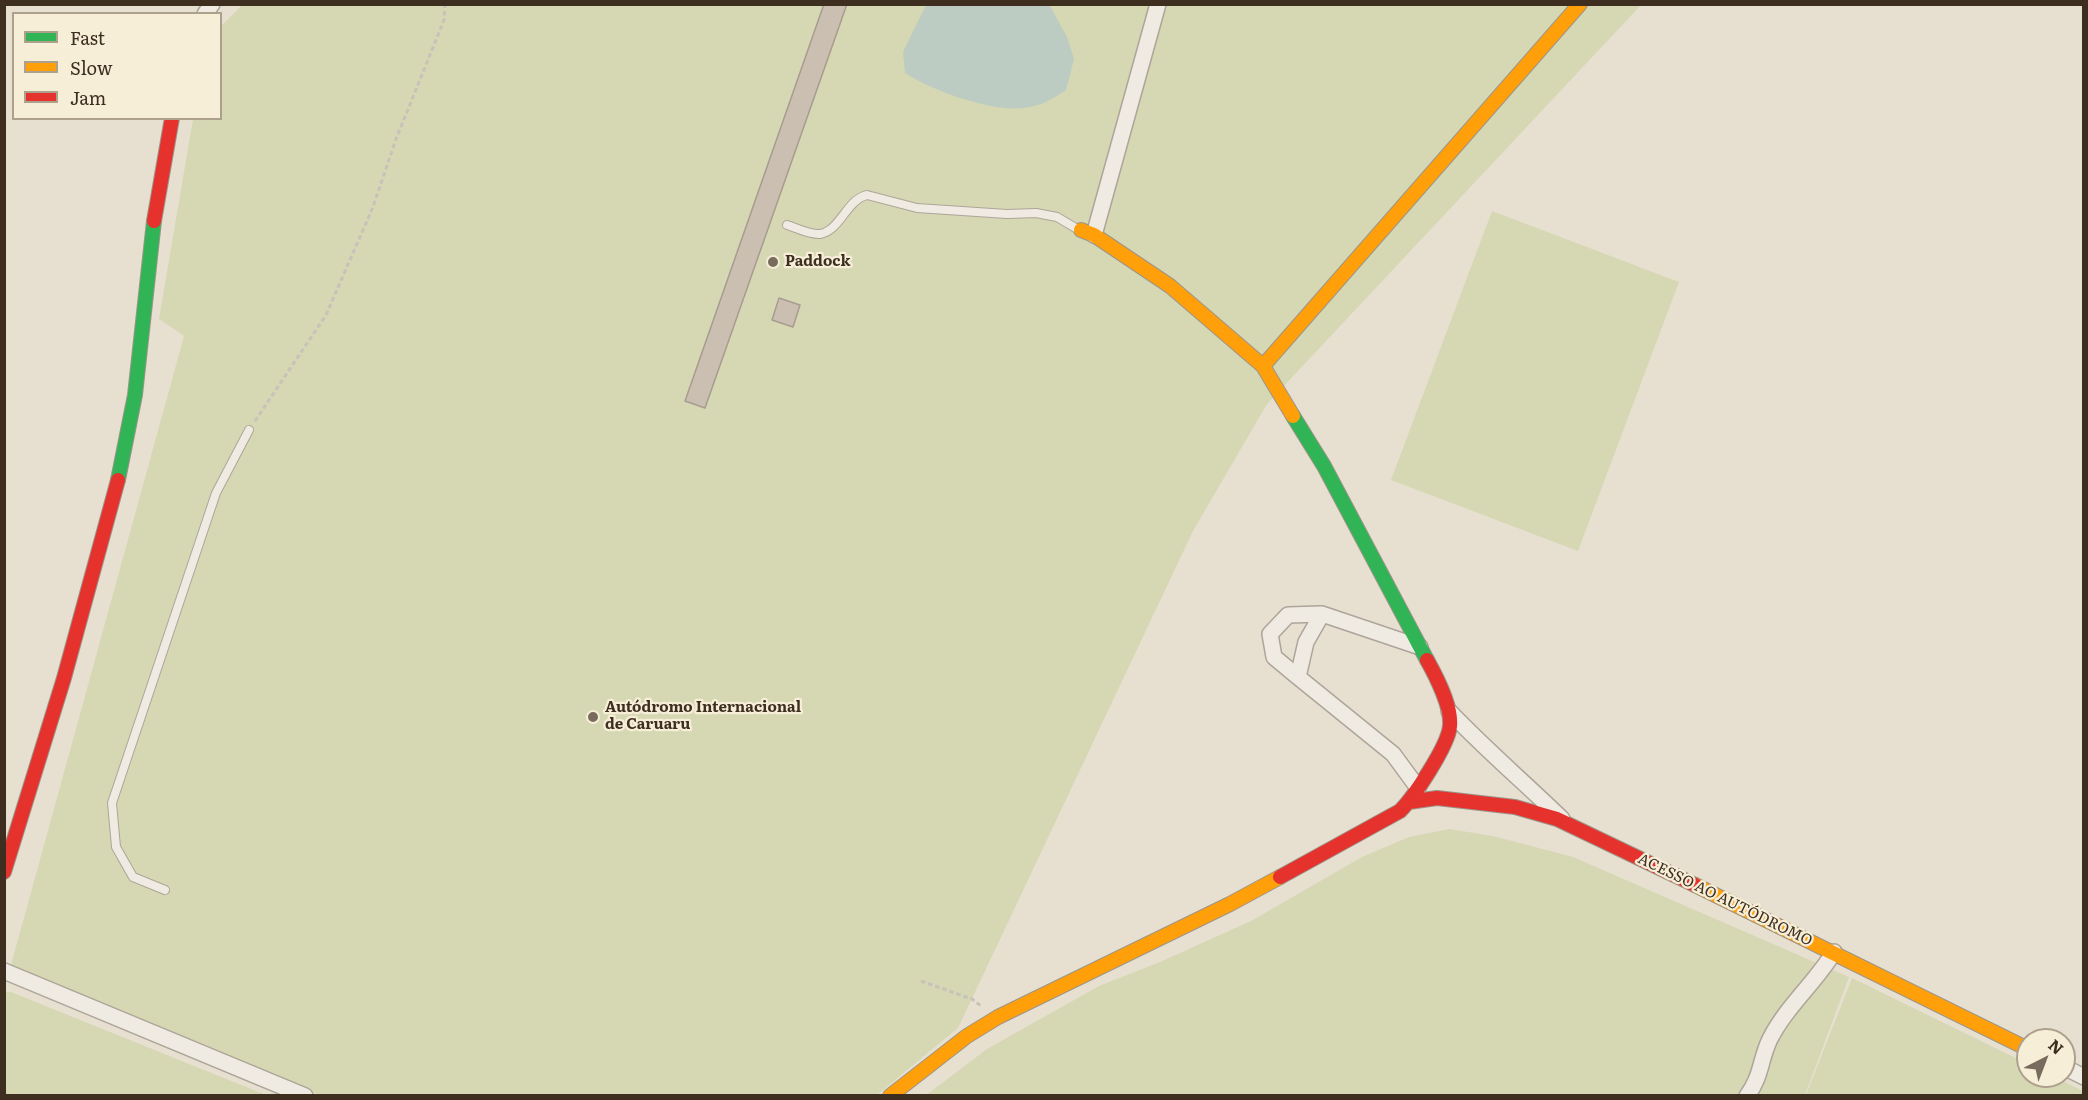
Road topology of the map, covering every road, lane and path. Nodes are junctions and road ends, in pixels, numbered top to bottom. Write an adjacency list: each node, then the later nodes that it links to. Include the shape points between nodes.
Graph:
1 (445, 4): 8 (path, via 444,20 373,207 326,315)
2 (1158, 4): 6 (street)
3 (1580, 4): 7 (street)
4 (172, 120): 16 (street, via 154,219 135,395 117,484 64,678)
5 (788, 225): 6 (lane, via 821,234 859,197 867,195 917,208 1036,213 1057,217)
6 (1087, 233): 7 (street, via 1170,286)
7 (1263, 366): 10 (street, via 1324,466)
8 (249, 430): 17 (lane, via 216,493 112,803 116,847 133,877)
9 (1322, 614): 10 (street); 11 (street, via 1306,642); 11 (street, via 1288,615 1270,634 1274,657)
10 (1420, 647): 12 (street)
11 (1298, 677): 13 (street, via 1393,754)
12 (1449, 711): 13 (street, via 1450,727 1445,742); 15 (street)
13 (1418, 788): 14 (street)
14 (1409, 802): 15 (street, ACESSO AO AUTÓDROMO, via 1437,798 1515,807); 21 (street, via 1400,811 1230,904)
15 (1567, 824): 18 (street, ACESSO AO AUTÓDROMO)
16 (4, 872)
17 (165, 890)
18 (1834, 952): 22 (street, ACESSO AO AUTÓDROMO); 25 (street, via 1769,1040 1756,1084)
19 (4, 971): 23 (street)
20 (921, 981): 21 (path, via 972,999)
21 (998, 1017): 24 (street)
22 (2016, 1043)
23 (305, 1095)
24 (890, 1095)
25 (1747, 1095)

